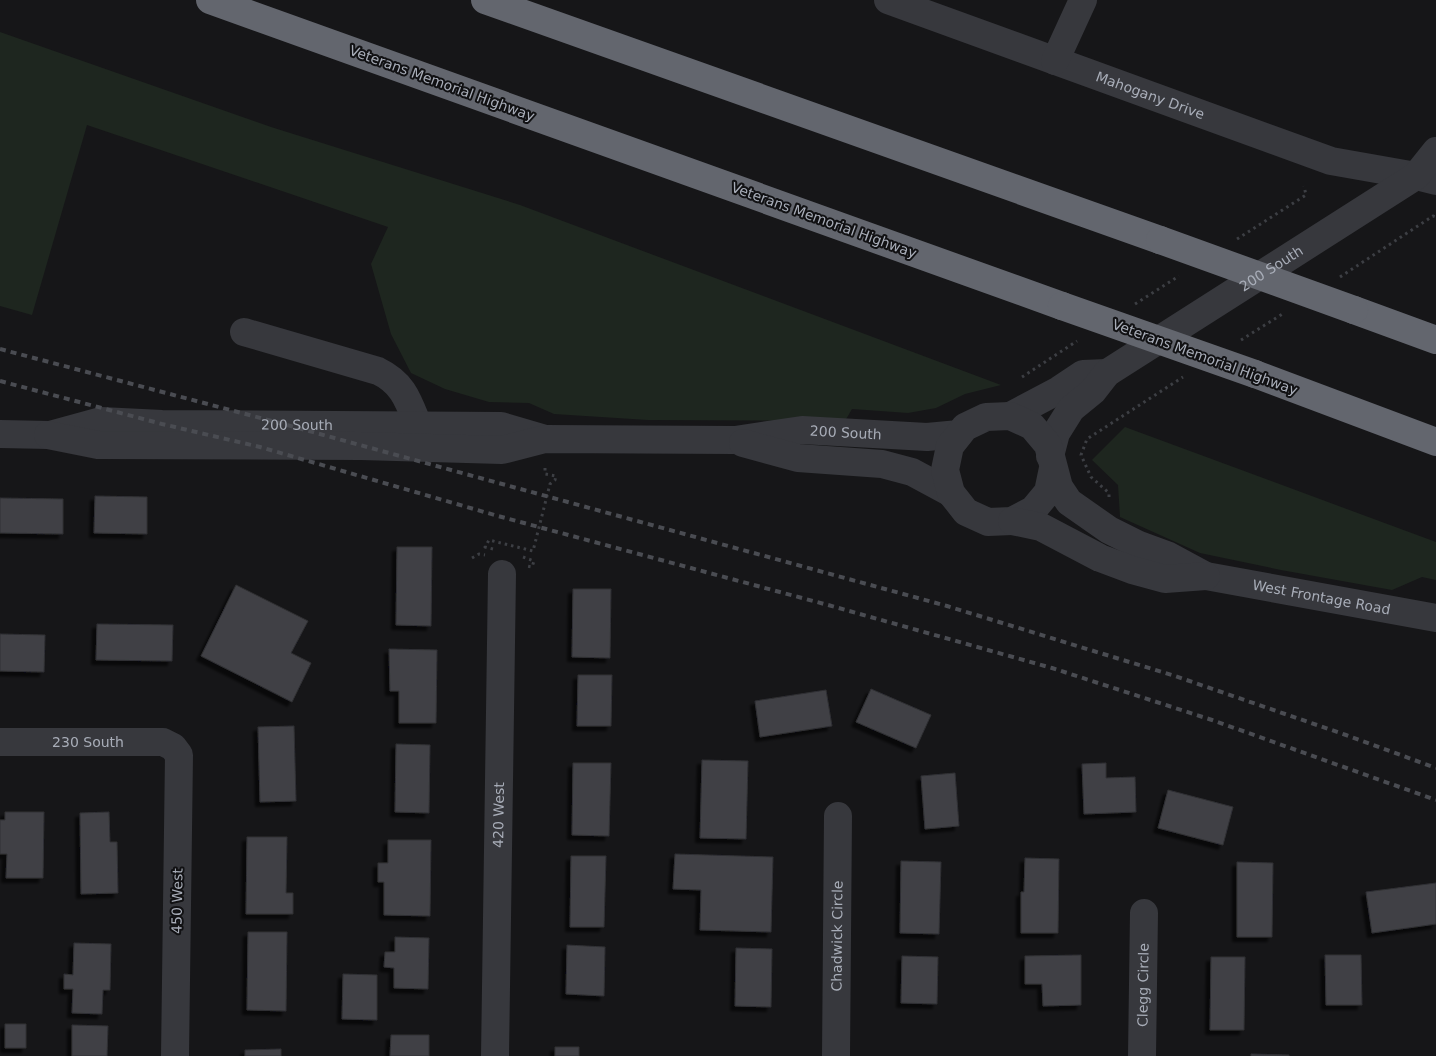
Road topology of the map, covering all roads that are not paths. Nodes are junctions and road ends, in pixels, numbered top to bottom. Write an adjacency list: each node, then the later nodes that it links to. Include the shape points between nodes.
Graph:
1 (210, 0): 18 (highway, Veterans Memorial Highway, bridge, via 1255,374)
2 (485, 0): 9 (highway, bridge)
3 (888, 0): 5 (street, Mahogany Drive)
4 (1083, 0): 5 (street)
5 (1055, 61): 7 (street, Mahogany Drive, via 1331,161)
6 (1436, 150): 7 (street, 200 South)
7 (1426, 178): 10 (street, 200 South)
8 (244, 332): 12 (street, via 378,370 400,387)
9 (1436, 340)
10 (1108, 373): 11 (street, via 1082,374); 19 (street, 200 South, via 1071,409 1056,434)
11 (1010, 416): 14 (street, via 986,417 965,427); 19 (street, via 1032,426 1048,445)
12 (418, 425): 15 (street, 200 South, via 101,421); 16 (street, 200 South, via 502,426)
13 (0, 434): 15 (street, 200 South)
14 (959, 434): 17 (street, 200 South, via 927,436 802,430); 20 (street, via 950,446 945,470)
15 (49, 435): 16 (street, 200 South, via 98,445 502,450)
16 (545, 439): 17 (street, 200 South)
17 (735, 440): 20 (street, 200 South, via 798,458 882,464 912,472)
18 (1436, 442)
19 (1052, 462): 21 (street, via 1048,492 1033,510); 23 (street, West Frontage Road, via 1059,487 1069,502 1109,530)
20 (951, 493): 21 (street, via 966,512 988,522)
21 (1012, 522): 23 (street, West Frontage Road, via 1041,527 1100,558 1132,570 1165,579)
22 (502, 574): 30 (street, 420 West)
23 (1206, 576): 24 (street, West Frontage Road)
24 (1436, 618)
25 (0, 742): 26 (street, 230 South, via 164,742)
26 (173, 747): 29 (street, 450 West, via 179,755)
27 (838, 816): 31 (street, Chadwick Circle)
28 (1144, 913): 32 (street, Clegg Circle)
29 (175, 1056)
30 (495, 1056)
31 (836, 1056)
32 (1142, 1056)

